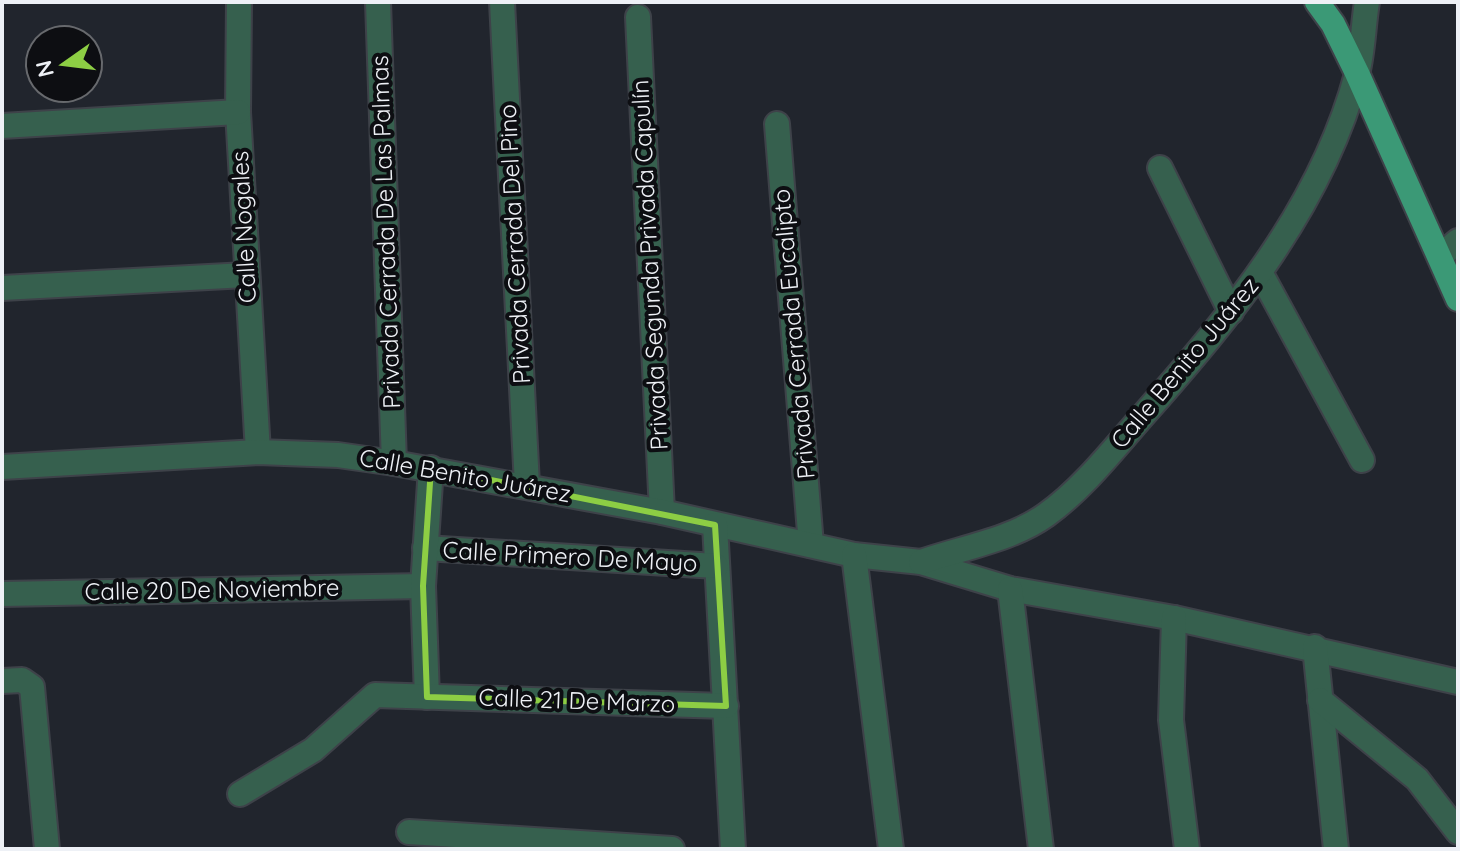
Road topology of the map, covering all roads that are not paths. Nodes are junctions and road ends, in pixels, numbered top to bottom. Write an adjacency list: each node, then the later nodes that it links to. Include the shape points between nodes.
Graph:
1 (239, 2): 8 (street, Calle Nogales)
2 (378, 2): 20 (street, Privada Cerrada De Las Palmas)
3 (502, 2): 23 (street, Privada Cerrada Del Pino)
4 (1317, 2): 7 (main road)
5 (1367, 2): 7 (street, Calle Benito Juárez)
6 (638, 17): 24 (street, Privada Segunda Privada Capulín)
7 (1357, 73): 12 (main road); 13 (street, Calle Benito Juárez, via 1336,135)
8 (238, 112): 10 (street); 14 (street, Calle Nogales)
9 (777, 124): 26 (street, Privada Cerrada Eucalipto)
10 (2, 126)
11 (1160, 168): 17 (street)
12 (1449, 248): 16 (main road)
13 (1261, 274): 17 (street, Calle Benito Juárez); 19 (street)
14 (246, 275): 15 (street); 18 (street, Calle Nogales)
15 (2, 288)
16 (1458, 299)
17 (1231, 312): 29 (street, Calle Benito Juárez, via 1137,422 1045,516)
18 (258, 452): 20 (street, Calle Benito Juárez); 21 (street, Calle Benito Juárez)
19 (1362, 460)
20 (394, 463): 22 (street, Calle Benito Juárez)
21 (2, 467)
22 (431, 468): 23 (street, Calle Benito Juárez); 27 (street)
23 (527, 485): 24 (street, Calle Benito Juárez)
24 (662, 512): 25 (street, Calle Benito Juárez)
25 (715, 525): 26 (street, Calle Benito Juárez); 30 (street)
26 (811, 545): 28 (street, Calle Benito Juárez)
27 (425, 548): 30 (street, Calle Primero De Mayo); 31 (street)
28 (854, 555): 29 (street, Calle Benito Juárez); 47 (street)
29 (921, 562): 32 (street, Calle Benito Juárez)
30 (716, 566): 40 (street)
31 (423, 586): 33 (street, Calle 20 De Noviembre); 38 (street)
32 (1010, 589): 34 (street, Calle Benito Juárez); 48 (street)
33 (2, 594)
34 (1174, 618): 35 (street, Calle Benito Juárez); 49 (street, via 1171,720)
35 (1315, 647): 37 (street, Calle Benito Juárez); 39 (street)
36 (2, 681): 44 (street, via 22,680 32,687)
37 (1458, 682)
38 (427, 697): 40 (street, Calle 21 De Marzo); 41 (street, Calle 21 De Marzo, via 375,695 313,750)
39 (1320, 700): 43 (street, via 1417,779); 50 (street)
40 (726, 706): 46 (street)
41 (240, 794)
42 (409, 832): 45 (street)
43 (1458, 832)
44 (47, 849)
45 (672, 849)
46 (733, 849)
47 (891, 849)
48 (1041, 849)
49 (1187, 849)
50 (1336, 849)

